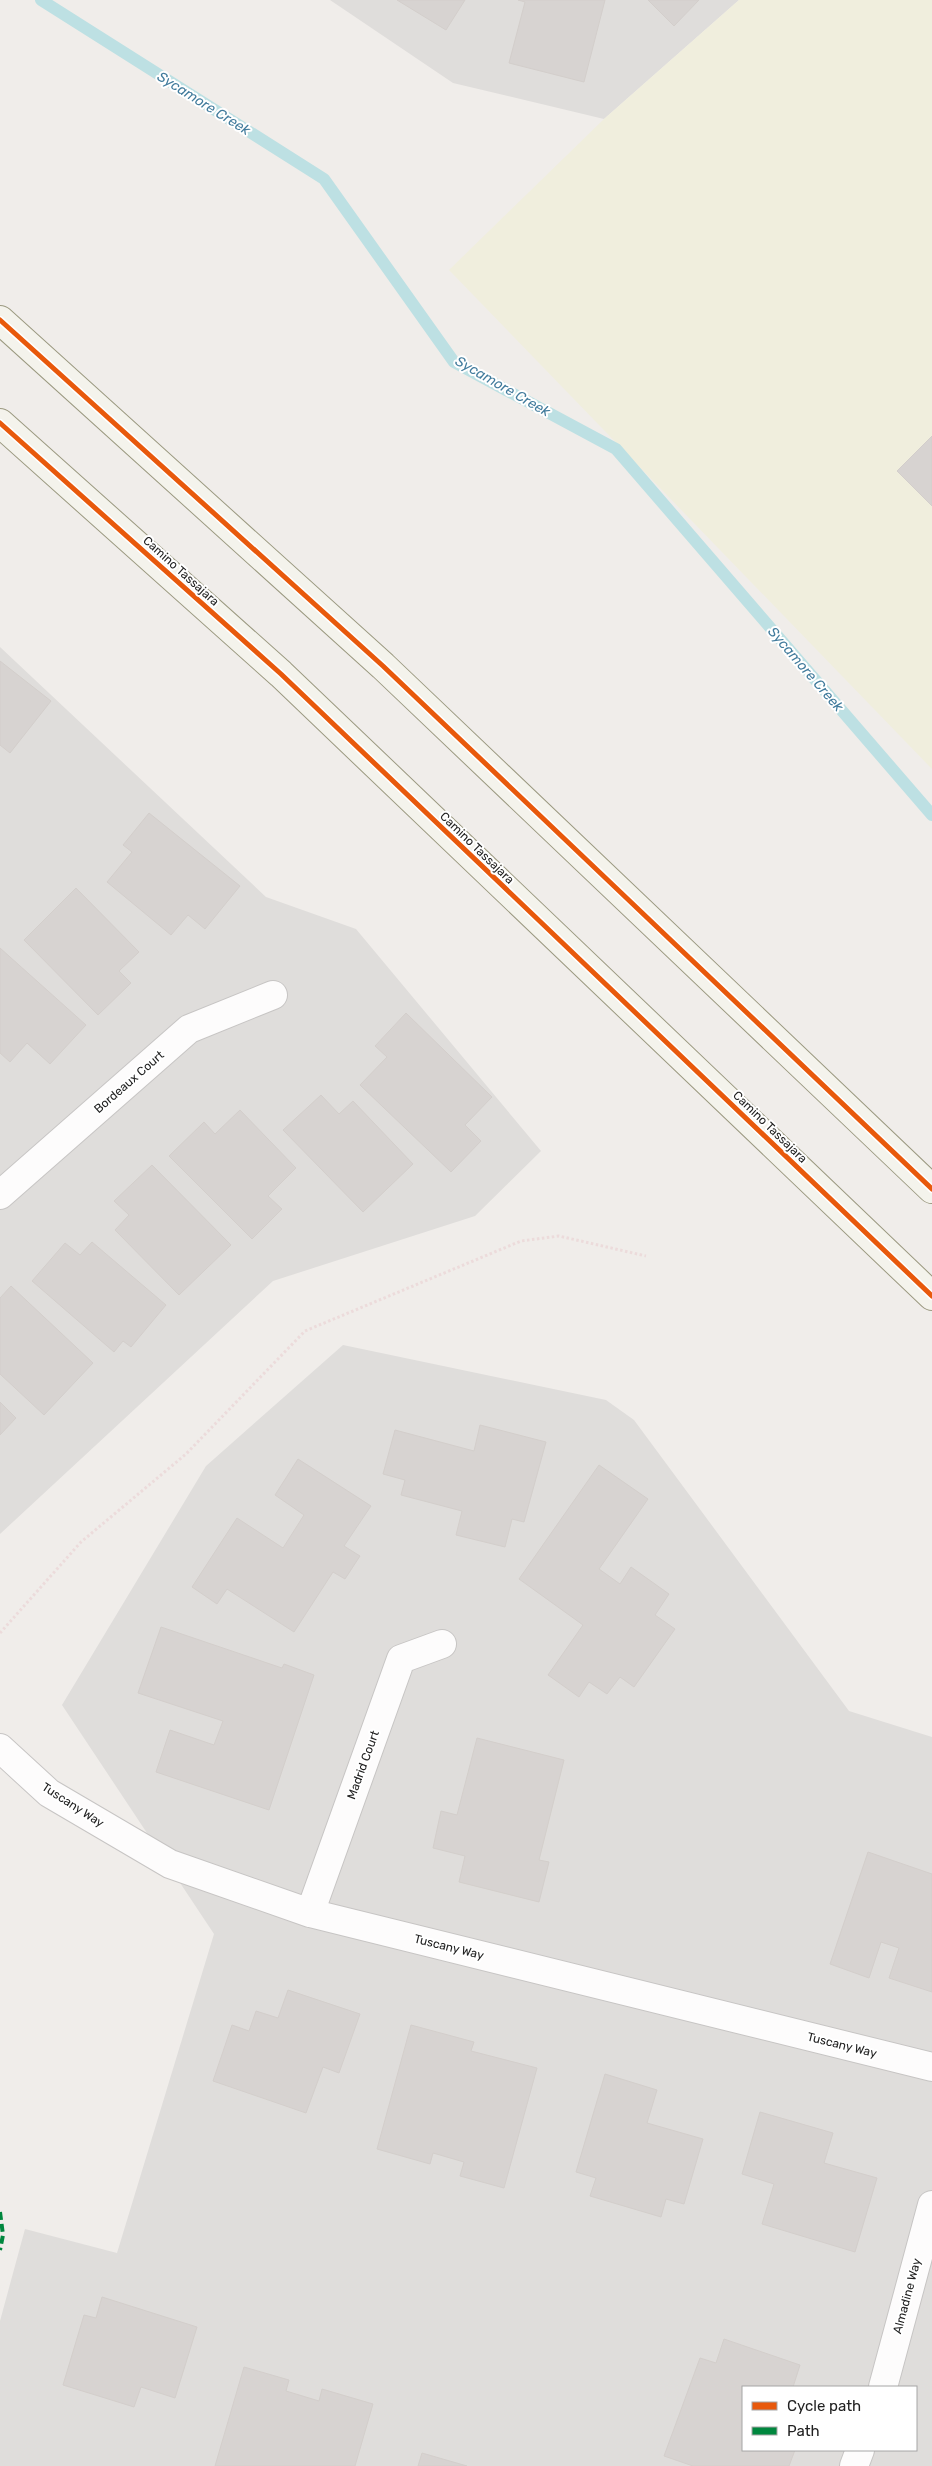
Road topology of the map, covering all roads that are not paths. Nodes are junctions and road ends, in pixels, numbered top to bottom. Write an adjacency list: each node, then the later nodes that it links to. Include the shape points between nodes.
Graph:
1 (0, 320): 4 (main road, via 383,666)
2 (0, 423): 6 (main road, Camino Tassajara, via 281,674)
3 (273, 995): 5 (street, Bordeaux Court, via 189,1029)
4 (932, 1189)
5 (0, 1195)
6 (932, 1296)
7 (442, 1644): 9 (street, Madrid Court, via 401,1658)
8 (0, 1748): 9 (street, Tuscany Way, via 49,1793 170,1864)
9 (310, 1913): 10 (street, Tuscany Way)
10 (932, 2067)
11 (932, 2206): 12 (street, Almadine Way)
12 (883, 2386)
13 (860, 2451): 14 (street)
14 (854, 2466)

